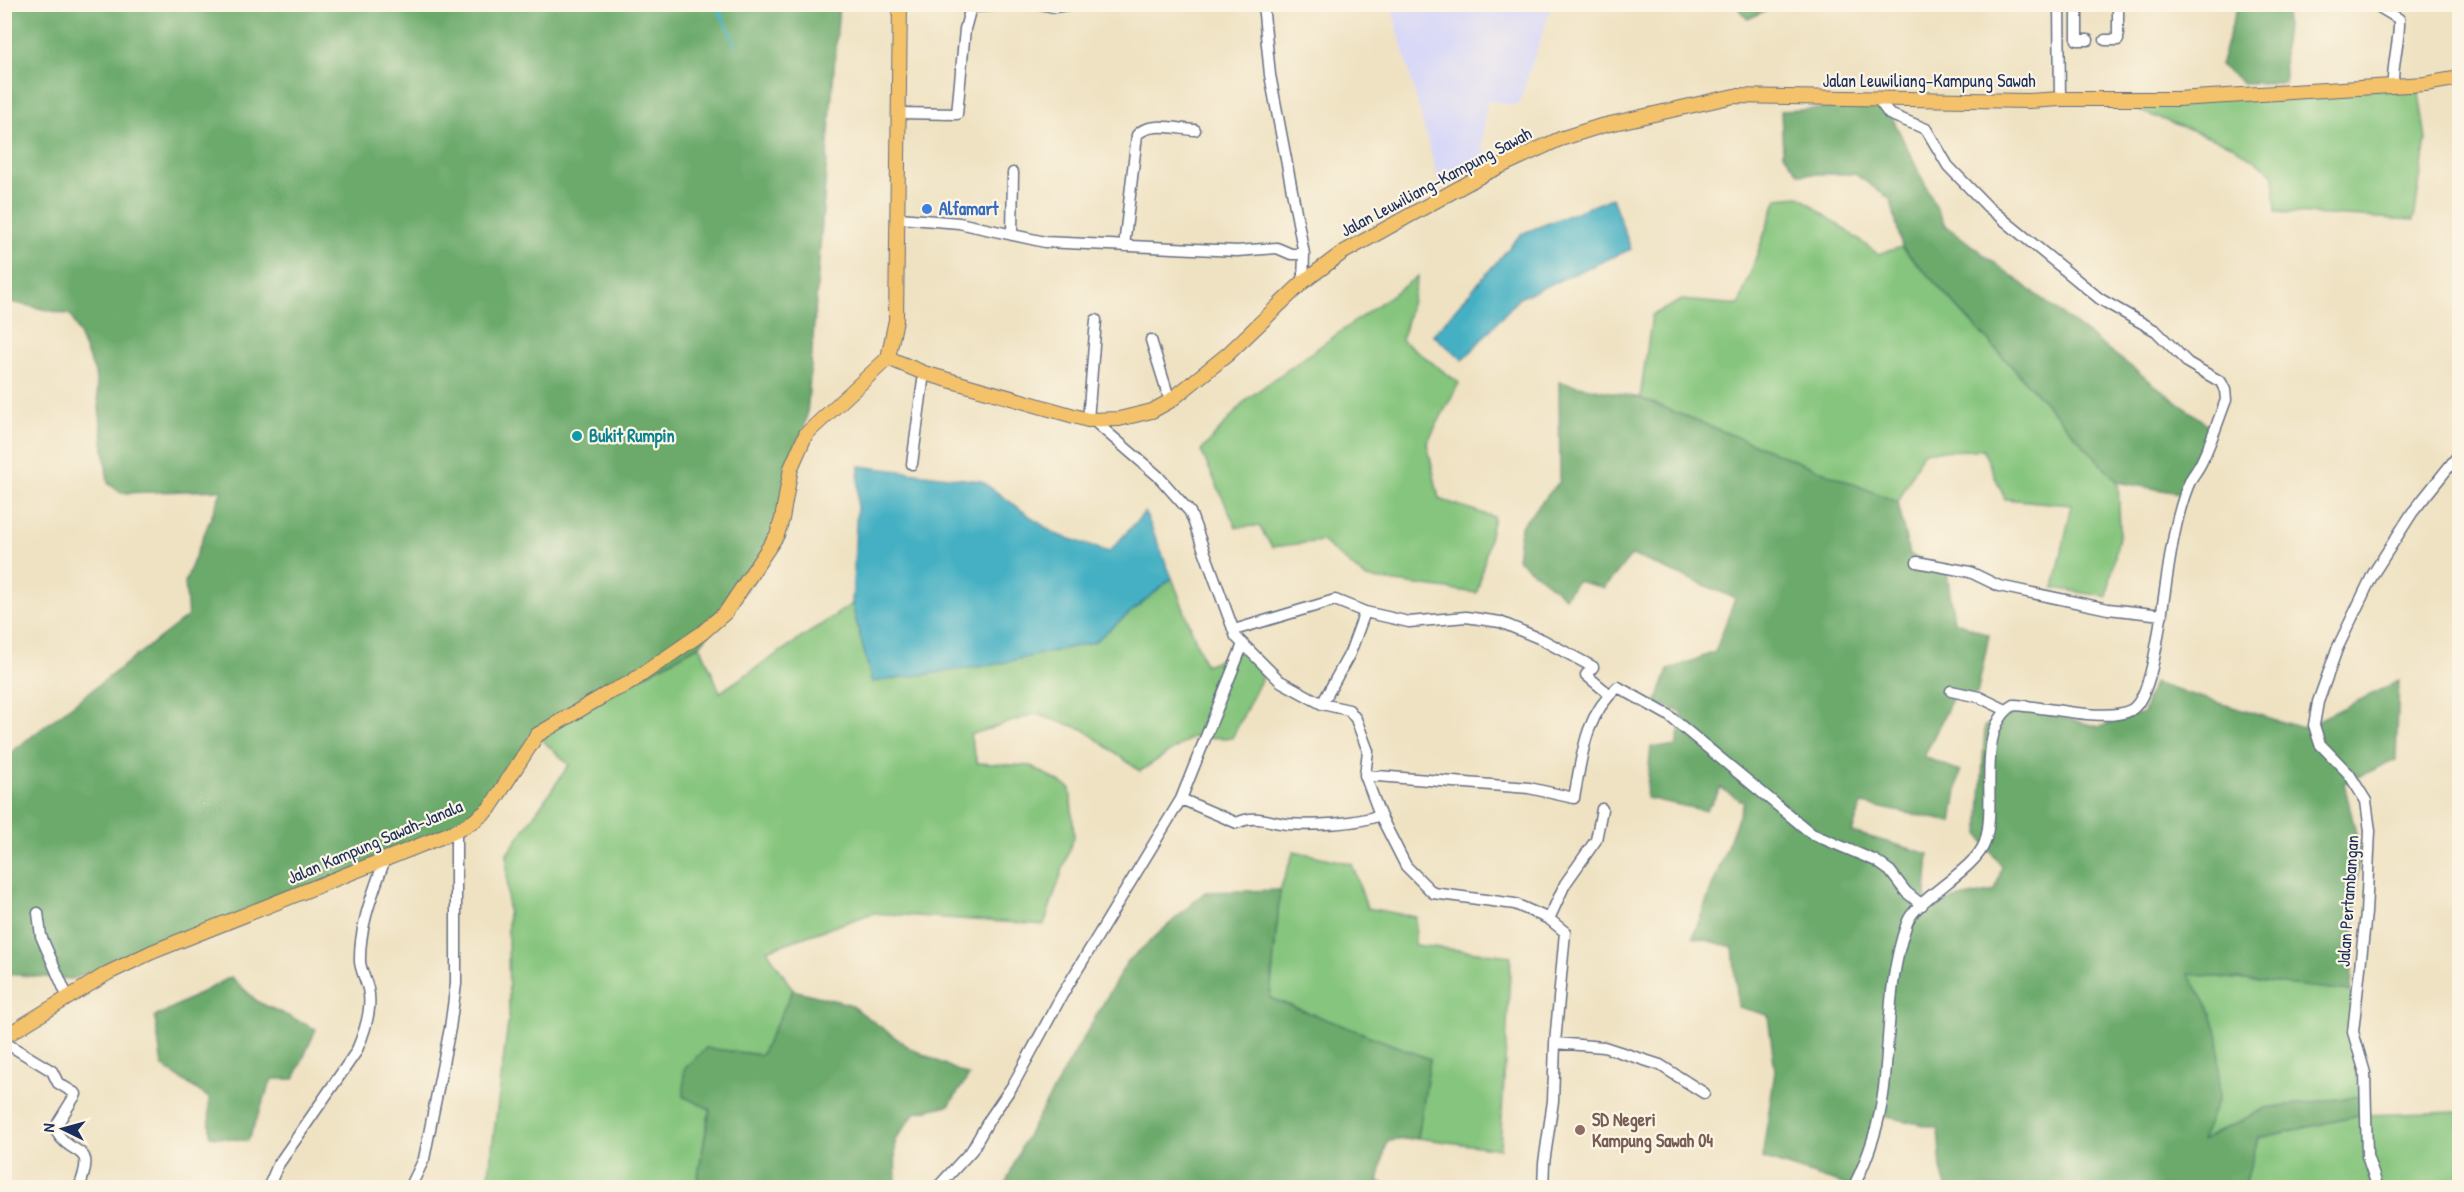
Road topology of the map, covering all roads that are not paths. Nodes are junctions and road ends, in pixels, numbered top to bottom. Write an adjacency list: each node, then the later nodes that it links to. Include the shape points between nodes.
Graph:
1 (900, 4): 16 (main road)
2 (1021, 4): 16 (street, via 971,7 965,29 957,114)
3 (1041, 4): 4 (street)
4 (1073, 4)
5 (1263, 4): 22 (street, via 1270,75)
6 (2059, 4): 15 (street)
7 (2077, 4): 10 (street, via 2078,40)
8 (2118, 4): 11 (street, via 2118,40)
9 (2374, 4): 13 (street, via 2399,19)
10 (2088, 40)
11 (2104, 40)
12 (2460, 78): 13 (main road, Jalan Leuwiliang–Kampung Sawah)
13 (2393, 86): 15 (main road, Jalan Leuwiliang–Kampung Sawah, via 2177,99)
14 (1878, 99): 15 (main road, Jalan Leuwiliang–Kampung Sawah); 23 (main road, Jalan Leuwiliang–Kampung Sawah, via 1734,96 1560,138 1486,173 1342,252); 34 (street, via 1889,114 1926,129 1948,166 1988,207 2100,299 2156,331 2188,363 2221,382 2226,400 2201,464 2191,479 2174,537)
15 (2060, 99)
16 (899, 113): 19 (main road)
17 (1195, 130): 21 (street, via 1149,128 1137,135)
18 (1012, 173): 20 (street)
19 (899, 218): 20 (street, via 959,223); 26 (main road, via 896,320)
20 (1012, 235): 21 (street, via 1045,242)
21 (1124, 246): 22 (street, via 1237,251 1277,248)
22 (1304, 254): 23 (street)
23 (1303, 282): 28 (main road, Jalan Leuwiliang–Kampung Sawah, via 1228,354)
24 (1096, 320): 29 (street)
25 (1151, 340): 28 (street)
26 (888, 358): 27 (main road, Jalan Leuwiliang–Kampung Sawah); 45 (main road, Jalan Kampung Sawah–Janala, via 806,434 791,468 777,535 726,612 628,684 537,735 489,809)
27 (924, 373): 29 (main road, Jalan Leuwiliang–Kampung Sawah); 31 (street)
28 (1170, 401): 29 (main road, Jalan Leuwiliang–Kampung Sawah, via 1152,411 1119,419)
29 (1091, 420): 35 (street, via 1158,476 1190,512)
30 (2460, 453): 61 (street, Jalan Pertambangan, via 2412,513 2373,574 2337,649 2314,725 2320,744 2349,774 2366,801 2369,821 2366,913 2353,1032 2365,1073 2367,1156)
31 (912, 464)
32 (1917, 562): 34 (street, via 1970,572 1999,586 2108,609)
33 (1365, 612): 35 (street, via 1335,600); 38 (street, via 1409,622 1466,616 1500,622 1593,667 1586,675); 39 (street, via 1350,652)
34 (2162, 615): 40 (street, via 2148,678 2133,709 2098,715 2026,705 2013,705)
35 (1234, 630): 36 (street)
36 (1243, 644): 39 (street, via 1280,681); 42 (street)
37 (1951, 691): 40 (street, via 1979,697)
38 (1609, 694): 41 (street, via 1588,726 1574,798 1529,788); 47 (street, via 1618,687 1668,714 1812,834 1876,861)
39 (1322, 704): 41 (street, via 1348,710 1356,719 1368,751)
40 (2006, 710): 47 (street, via 1991,735 1990,819 1985,844 1974,859)
41 (1365, 775): 44 (street)
42 (1181, 800): 44 (street, via 1238,823 1249,817 1289,824 1364,822); 58 (street, via 1062,995 1013,1085 972,1150)
43 (1602, 809): 49 (street, via 1596,840 1565,884)
44 (1380, 815): 49 (street, via 1406,866 1433,893 1515,904)
45 (456, 831): 46 (main road, Jalan Kampung Sawah–Janala); 57 (street, via 456,984 424,1159)
46 (385, 859): 50 (main road, Jalan Kampung Sawah–Janala, via 152,952); 56 (street, via 362,926 360,965 369,992 362,1039 357,1052 278,1165)
47 (1922, 905): 60 (street, via 1908,919 1895,964 1884,1091 1866,1162)
48 (38, 913): 50 (street, via 41,936)
49 (1549, 919): 53 (street, via 1565,932)
50 (68, 998): 51 (main road, Jalan Kampung Sawah–Janala)
51 (4, 1037)
52 (4, 1042): 55 (street, via 52,1071 58,1083 75,1094 56,1131 87,1159)
53 (1555, 1043): 54 (street, via 1604,1047 1660,1065); 59 (street)
54 (1704, 1093)
55 (79, 1188)
56 (268, 1188)
57 (410, 1188)
58 (937, 1188)
59 (1543, 1188)
60 (1853, 1188)
61 (2378, 1188)

